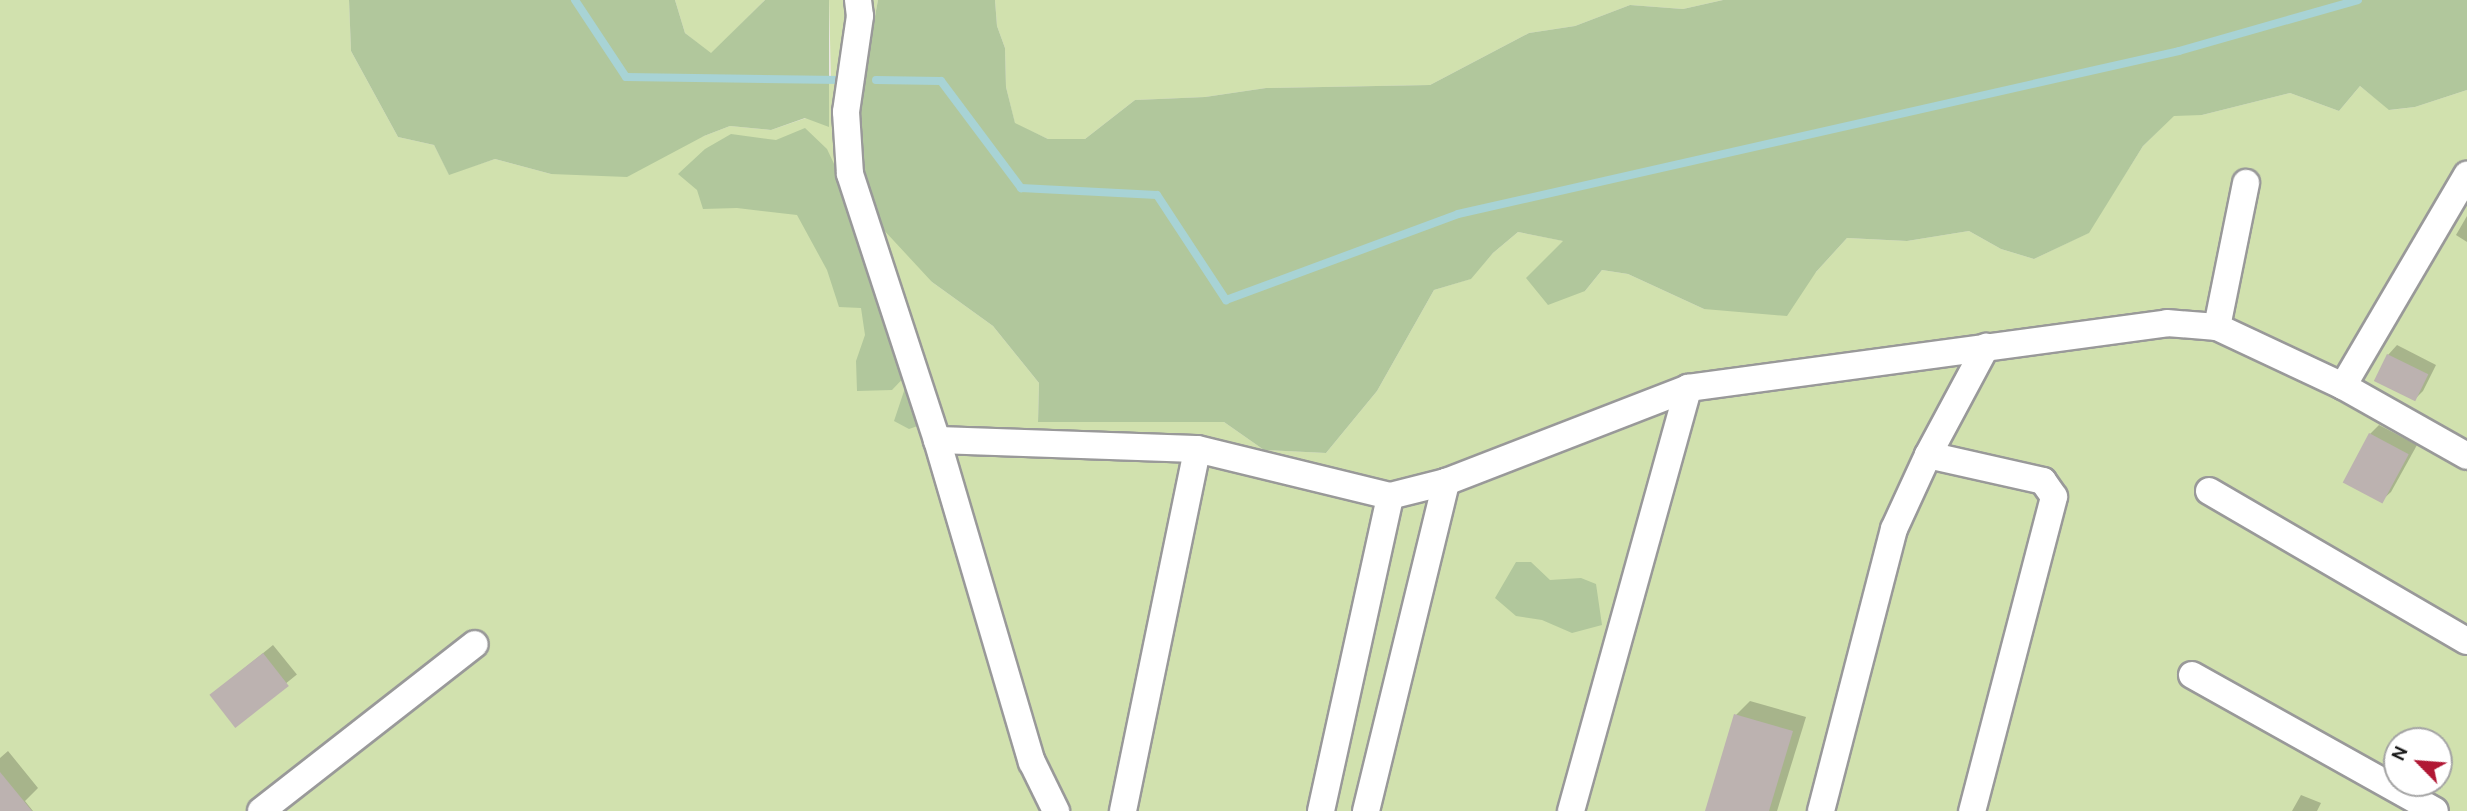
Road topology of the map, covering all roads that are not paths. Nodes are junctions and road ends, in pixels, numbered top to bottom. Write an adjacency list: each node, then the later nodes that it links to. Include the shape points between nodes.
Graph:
1 (858, 0): 8 (street, via 860,16 846,113 850,173)
2 (2467, 175): 6 (street)
3 (2246, 183): 4 (street)
4 (2217, 327): 5 (street, via 2167,323); 6 (street)
5 (1986, 347): 7 (street); 10 (street)
6 (2343, 386): 11 (street)
7 (1688, 388): 12 (street); 23 (street)
8 (937, 440): 9 (street); 19 (street, via 1032,762)
9 (1197, 449): 14 (street); 20 (street)
10 (1928, 455): 24 (street, via 1894,528); 25 (street, via 2043,481 2054,497)
11 (2467, 456)
12 (1446, 482): 14 (street); 22 (street)
13 (2209, 491): 15 (street)
14 (1390, 496): 21 (street)
15 (2467, 641)
16 (474, 645): 18 (street)
17 (2192, 675): 26 (street)
18 (261, 811)
19 (1056, 811)
20 (1123, 811)
21 (1321, 811)
22 (1366, 811)
23 (1571, 811)
24 (1821, 811)
25 (1972, 811)
26 (2435, 811)

